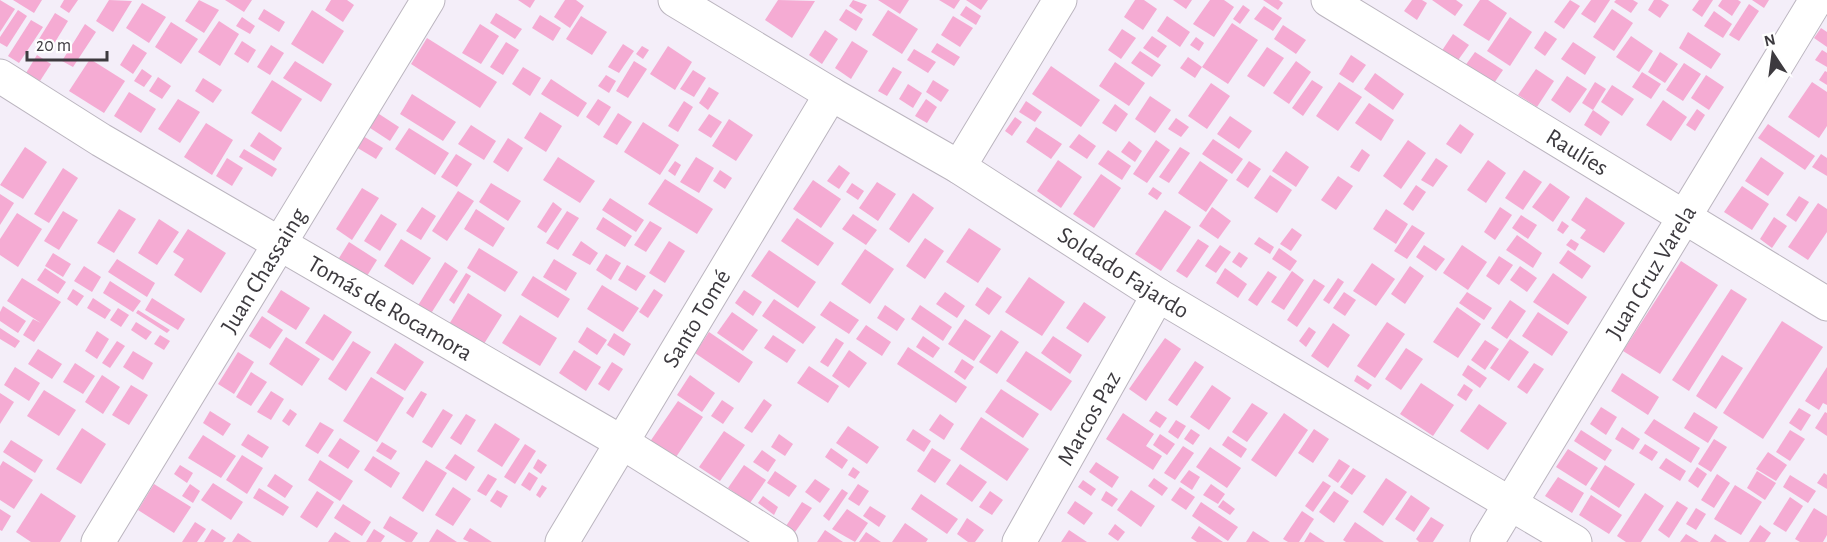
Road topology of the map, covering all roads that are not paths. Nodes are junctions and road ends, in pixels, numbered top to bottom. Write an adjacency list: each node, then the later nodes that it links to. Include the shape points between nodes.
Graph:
1 (428, 0): 10 (street, Juan Chassaing)
2 (675, 0): 7 (street, Soldado Fajardo)
3 (1060, 0): 8 (street)
4 (1328, 0): 9 (street, Raulíes)
5 (1816, 0): 9 (street, Juan Cruz Varela)
6 (0, 76): 10 (street, Tomás de Rocamora, via 101,140)
7 (831, 94): 8 (street, Soldado Fajardo); 13 (street, Santo Tomé)
8 (959, 167): 11 (street, Soldado Fajardo)
9 (1683, 217): 12 (street, Raulíes); 14 (street, Juan Cruz Varela)
10 (281, 244): 13 (street, Tomás de Rocamora); 15 (street, Juan Chassaing)
11 (1158, 295): 14 (street, Soldado Fajardo); 18 (street, Marcos Paz)
12 (1827, 304)
13 (622, 443): 16 (street, Santo Tomé); 17 (street, Tomás de Rocamora)
14 (1511, 501): 19 (street, Juan Cruz Varela); 20 (street, Soldado Fajardo)
15 (98, 542)
16 (562, 542)
17 (782, 542)
18 (1019, 542)
19 (1486, 542)
20 (1575, 542)

